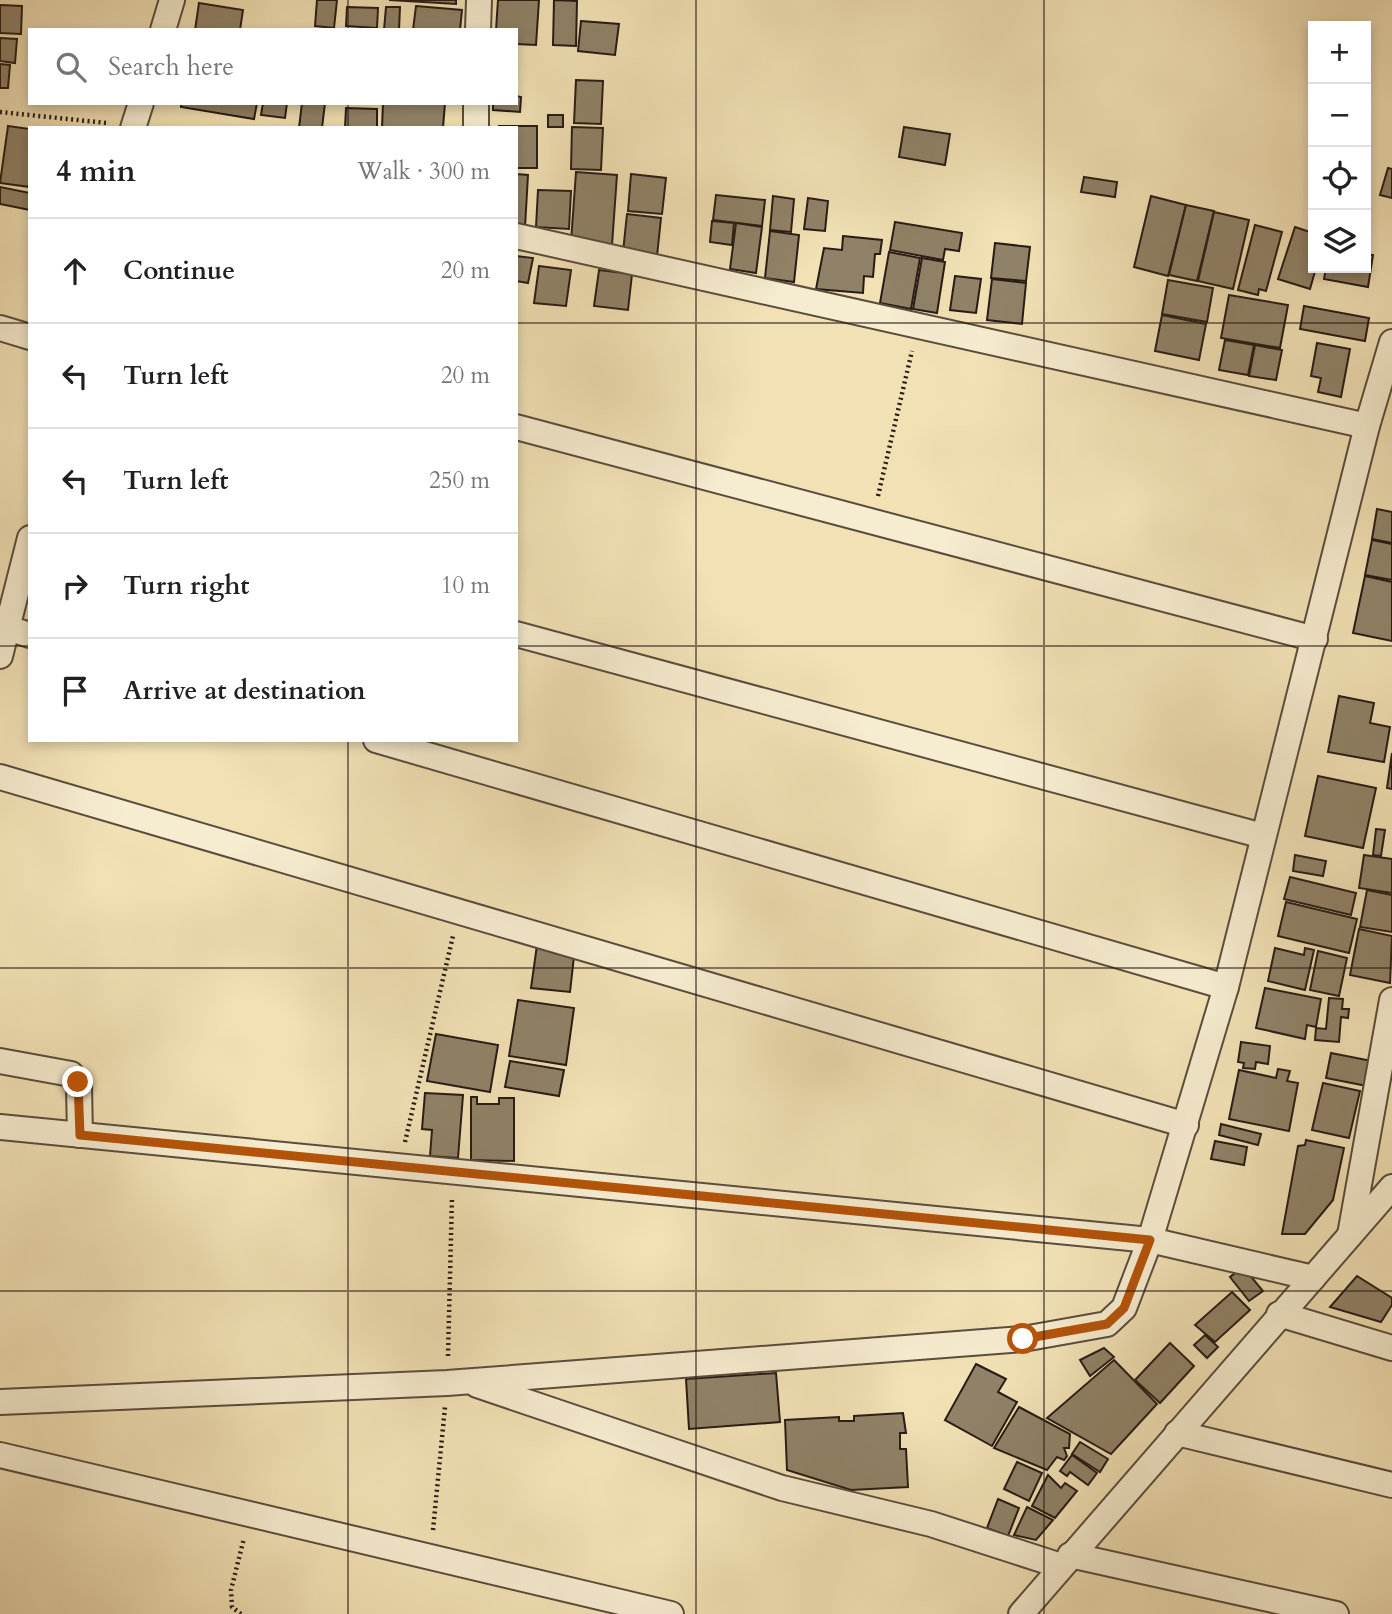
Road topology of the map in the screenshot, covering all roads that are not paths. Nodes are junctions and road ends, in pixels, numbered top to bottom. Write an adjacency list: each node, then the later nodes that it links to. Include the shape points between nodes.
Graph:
1 (172, 0): 3 (street)
2 (479, 0): 4 (street)
3 (164, 28)
4 (478, 28)
5 (476, 105): 6 (street)
6 (475, 126)
7 (518, 236): 11 (street)
8 (0, 328): 9 (street)
9 (28, 336)
10 (1392, 342): 11 (street)
11 (1367, 426): 16 (street)
12 (518, 428): 16 (street)
13 (28, 548): 14 (street)
14 (12, 630): 17 (street)
15 (518, 636): 20 (street)
16 (1315, 639): 20 (street)
17 (0, 656)
18 (381, 742): 21 (street)
19 (0, 777): 24 (street)
20 (1263, 836): 21 (street)
21 (1226, 987): 24 (street)
22 (1392, 1000): 28 (street)
23 (0, 1061): 26 (street, via 71,1074 79,1087)
24 (1185, 1125): 29 (street)
25 (0, 1127): 26 (street)
26 (80, 1135): 29 (street)
27 (1392, 1187): 28 (street)
28 (1350, 1235): 30 (street)
29 (1150, 1240): 30 (street); 33 (street, via 1124,1308 1107,1324 1082,1331)
30 (1312, 1278): 31 (street)
31 (1279, 1314): 32 (street); 35 (street)
32 (1392, 1348)
33 (468, 1382): 34 (street); 38 (street, via 782,1488)
34 (0, 1402)
35 (1177, 1433): 37 (street); 38 (street)
36 (0, 1455): 39 (street)
37 (1392, 1485)
38 (1065, 1561): 40 (street); 41 (street)
39 (671, 1614)
40 (1021, 1614)
41 (1336, 1614)

